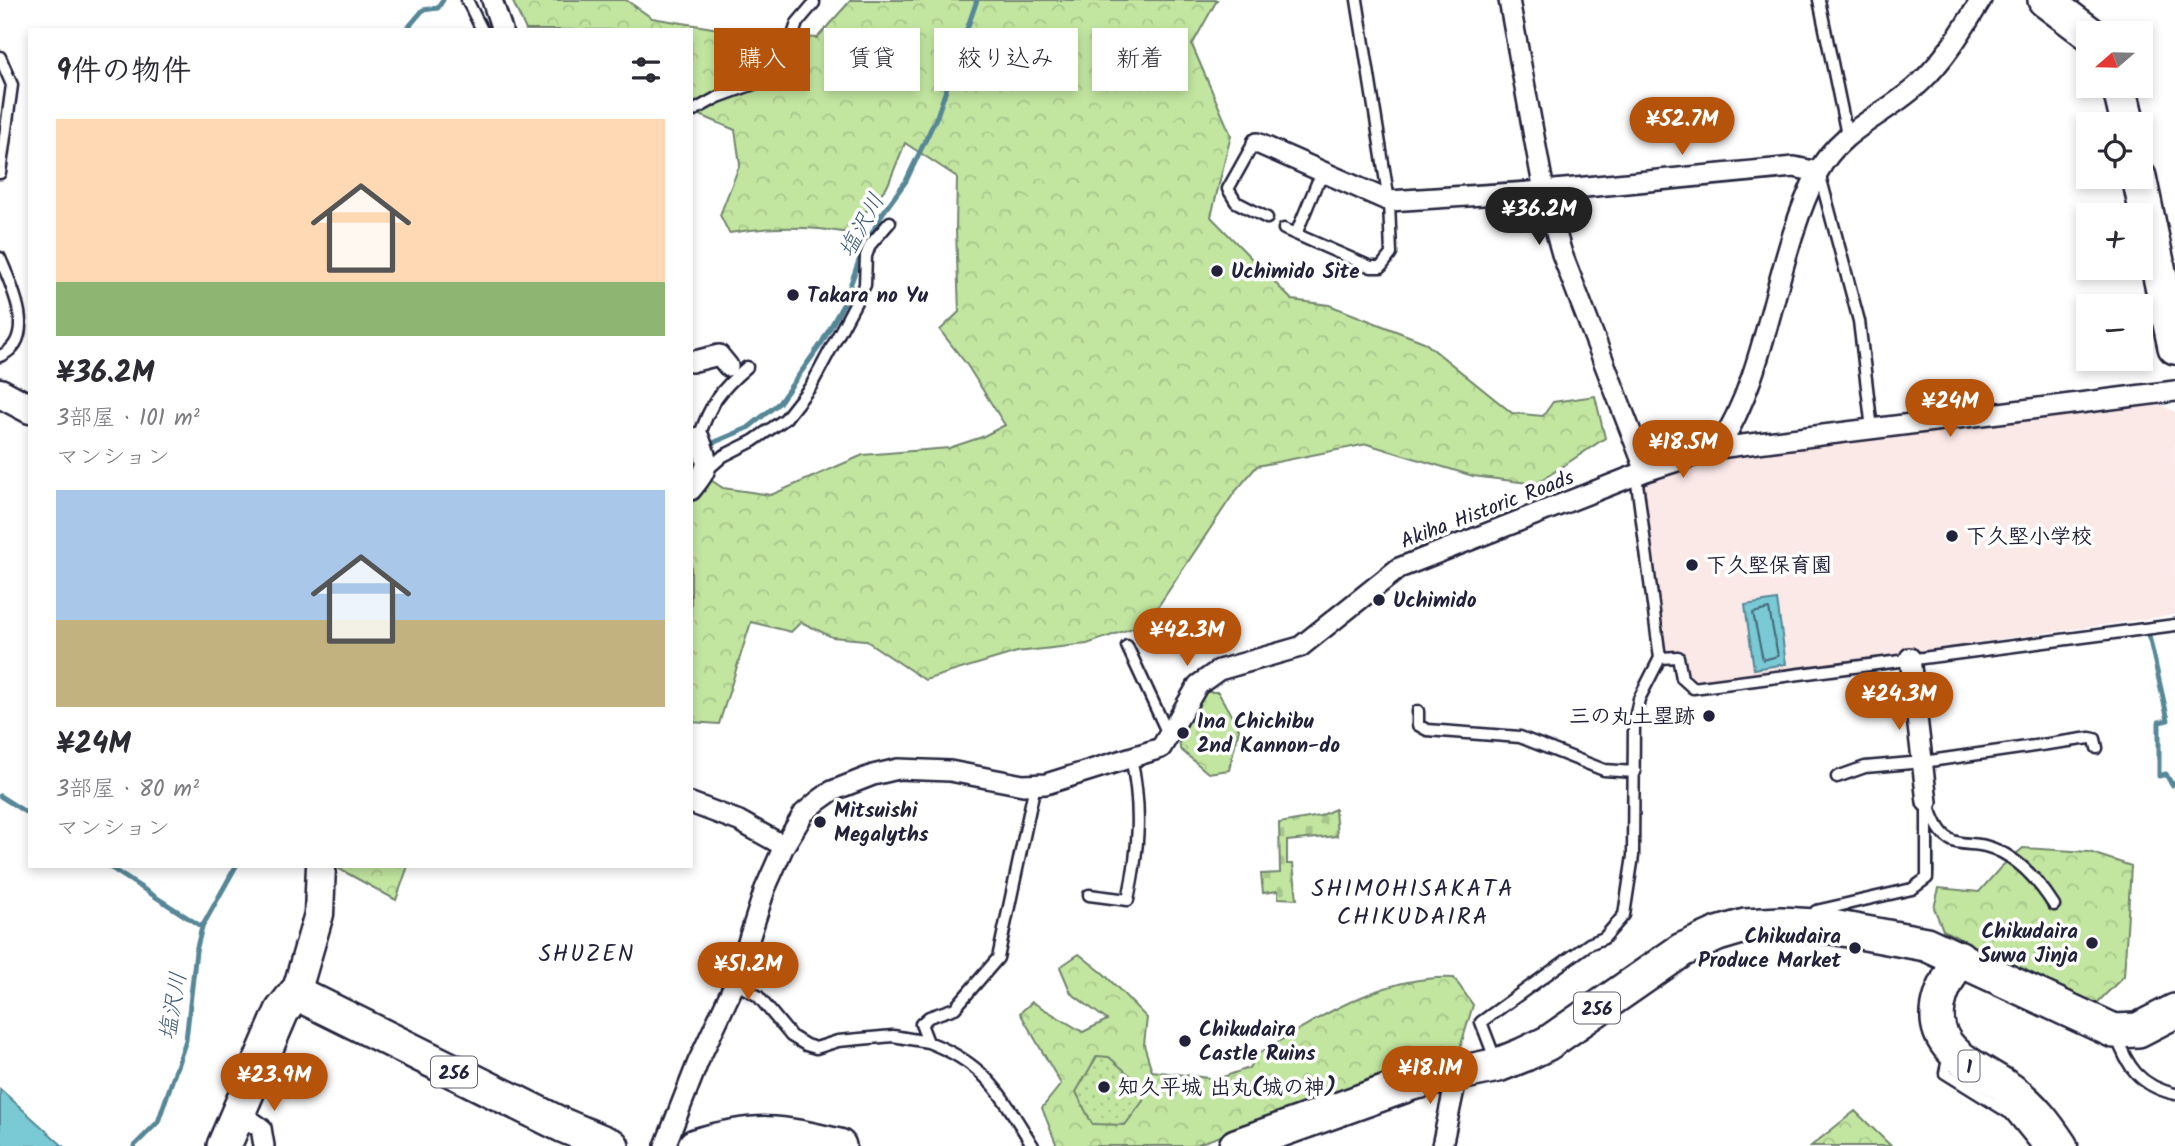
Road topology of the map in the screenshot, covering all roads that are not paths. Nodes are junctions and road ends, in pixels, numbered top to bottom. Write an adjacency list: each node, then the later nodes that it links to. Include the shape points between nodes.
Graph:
1 (467, 0): 10 (lane)
2 (492, 0): 11 (street)
3 (1357, 0): 21 (lane)
4 (1510, 0): 20 (street)
5 (1819, 0): 14 (lane)
6 (1981, 0): 14 (street, via 1951,50 1920,83)
7 (2046, 0): 9 (highway)
8 (814, 3): 13 (lane, via 797,23 783,66 773,77)
9 (2076, 23)
10 (481, 28)
11 (501, 28)
12 (0, 57): 17 (lane, via 12,85)
13 (693, 111)
14 (1847, 135): 16 (street)
15 (1257, 143): 18 (street); 22 (lane, via 1228,188 1236,202)
16 (1818, 172): 20 (street, via 1794,167); 34 (lane, via 1859,321); 36 (street, via 1784,263 1746,393)
17 (0, 173)
18 (1330, 175): 21 (street); 25 (lane, via 1317,183)
19 (2142, 189): 27 (highway)
20 (1544, 191): 21 (street); 38 (street)
21 (1390, 201): 25 (lane, via 1391,254 1381,267 1371,267)
22 (1267, 218)
23 (890, 222): 37 (lane, via 870,245 865,285 811,386 785,419)
24 (1284, 229): 25 (lane)
25 (1296, 234)
26 (0, 258): 28 (lane, via 21,323 18,339)
27 (2175, 346)
28 (0, 356)
29 (693, 362): 30 (street, via 719,355)
30 (737, 366): 35 (lane, via 710,405)
31 (2175, 391): 34 (street, Akiha Historic Roads)
32 (0, 393): 33 (main road)
33 (28, 408)
34 (1872, 429): 36 (street, Akiha Historic Roads)
35 (699, 437): 37 (street)
36 (1718, 448): 38 (street, Akiha Historic Roads)
37 (707, 464): 39 (street)
38 (1641, 473): 42 (lane); 45 (street, Akiha Historic Roads, via 1399,568 1300,647 1219,670 1198,685)
39 (693, 487)
40 (2175, 625): 43 (lane)
41 (1127, 646): 45 (lane)
42 (1660, 658): 43 (lane, via 1678,657 1682,678 1693,688); 49 (lane, via 1639,699 1634,723)
43 (1910, 658): 48 (street)
44 (1418, 711): 49 (lane, via 1418,726 1427,730 1520,737 1604,770)
45 (1168, 735): 47 (street, Akiha Historic Roads, via 1161,748)
46 (2097, 748): 48 (lane, via 2095,739 2090,738)
47 (1131, 756): 51 (street, Akiha Historic Roads); 56 (lane, via 1138,791 1138,852 1128,900)
48 (1923, 762): 50 (lane, via 1865,767); 52 (street)
49 (1635, 772): 66 (lane, via 1633,856 1624,915 1604,938 1481,1021)
50 (1837, 777)
51 (1035, 785): 54 (street, Akiha Historic Roads, via 950,771 898,769 873,775 818,801 804,813); 64 (lane, via 998,958 955,1008 921,1024)
52 (1927, 802): 57 (lane, via 1941,832 1952,841 1987,846 2009,858 2038,879); 58 (lane, via 1927,878 1918,885 1827,911 1780,915)
53 (693, 804): 54 (street, via 739,821)
54 (784, 846): 60 (street, Akiha Historic Roads)
55 (321, 868): 61 (main road, via 319,914)
56 (1089, 895)
57 (2054, 905)
58 (1776, 924): 59 (highway, 256, via 1832,927 1913,940); 66 (highway, 256, via 1745,926 1682,950 1548,1042)
59 (1959, 957): 63 (highway, 256); 65 (main road, 1, via 1941,996 1938,1015)
60 (735, 983): 64 (lane, via 758,996 790,1036 806,1045 816,1048 838,1041 893,1036); 73 (street, Akiha Historic Roads)
61 (296, 993): 69 (highway, via 282,1012); 72 (highway, 256)
62 (2175, 1011): 63 (highway, via 2138,1030)
63 (2114, 1031): 68 (lane, via 2126,1063 2147,1084)
64 (928, 1042): 76 (lane, via 972,1064 993,1082)
65 (1950, 1050): 79 (lane, via 1945,1073 2011,1114); 80 (main road, 1, via 2033,1109)
66 (1498, 1065): 67 (highway, 256)
67 (1457, 1075): 77 (highway, 256, via 1412,1083); 78 (street)
68 (2175, 1094)
69 (238, 1112): 70 (highway); 71 (street, via 261,1128)
70 (224, 1146)
71 (264, 1146)
72 (612, 1146)
73 (665, 1146)
74 (695, 1146): 75 (highway, via 764,1132)
75 (839, 1146)
76 (1032, 1146)
77 (1236, 1146)
78 (1443, 1146)
79 (2038, 1146)
80 (2061, 1146)

